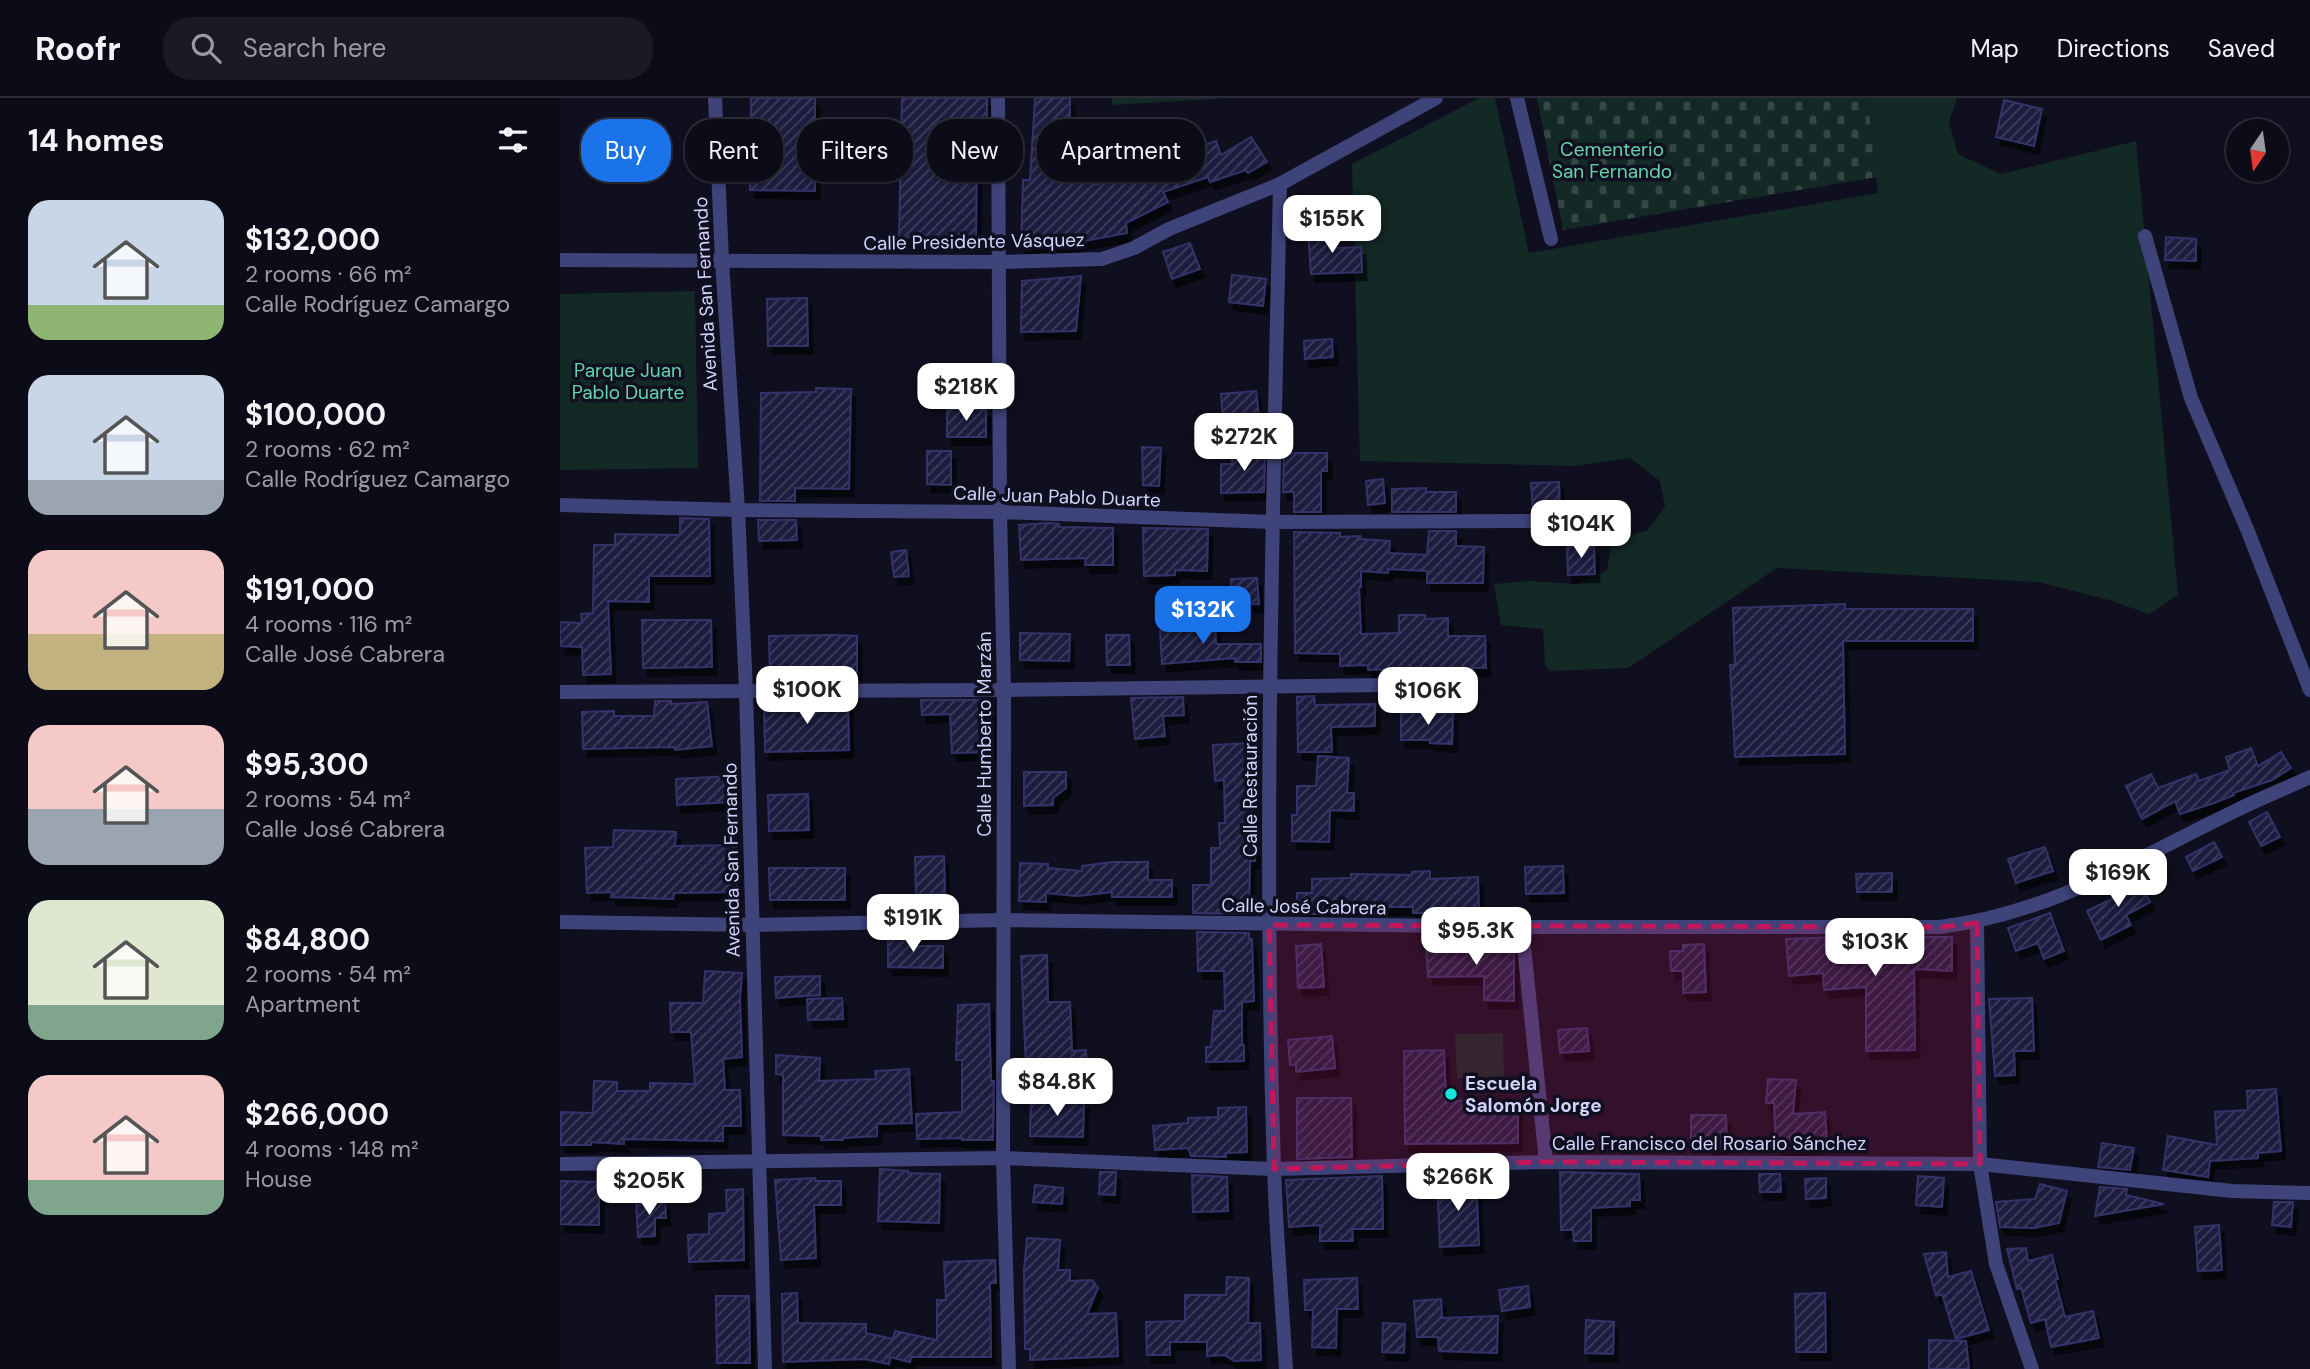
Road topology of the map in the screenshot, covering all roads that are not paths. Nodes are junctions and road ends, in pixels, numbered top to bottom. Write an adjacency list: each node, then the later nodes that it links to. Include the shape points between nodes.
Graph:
1 (715, 98): 9 (street, Avenida San Fernando)
2 (999, 98): 10 (street, Calle Humberto Marzán)
3 (1436, 98): 5 (street, Calle Presidente Vásquez)
4 (1517, 98): 7 (street)
5 (1280, 184): 10 (street, Calle Presidente Vásquez, via 1102,259); 15 (street, Calle Restauración)
6 (2145, 236): 19 (street, via 2191,398)
7 (1550, 239)
8 (560, 260): 9 (street, Calle Presidente Vásquez)
9 (722, 261): 10 (street, Calle Presidente Vásquez); 12 (street, Avenida San Fernando)
10 (1000, 262): 13 (street, Calle Humberto Marzán)
11 (560, 505): 12 (street, Calle Juan Pablo Duarte)
12 (738, 510): 13 (street, Calle Juan Pablo Duarte); 20 (street, Avenida San Fernando)
13 (1000, 512): 15 (street, Calle Juan Pablo Duarte); 18 (street, Calle Humberto Marzán)
14 (1554, 521): 15 (street, Calle Juan Pablo Duarte)
15 (1272, 522): 17 (street, Calle Restauración)
16 (1465, 684): 17 (street)
17 (1269, 686): 18 (street); 27 (street, Calle Restauración)
18 (1004, 690): 20 (street); 23 (street, Calle Humberto Marzán)
19 (2310, 690)
20 (747, 691): 21 (street); 26 (street, Avenida San Fernando)
21 (560, 692)
22 (2310, 777): 25 (street, Calle José Cabrera, via 2096,882)
23 (1004, 920): 26 (street, Calle José Cabrera); 27 (street, Calle José Cabrera); 29 (street, Calle Humberto Marzán)
24 (560, 922): 26 (street, Calle José Cabrera)
25 (1978, 923): 28 (street, Calle José Cabrera, via 1940,927); 33 (street)
26 (752, 925): 30 (street, Avenida San Fernando)
27 (1269, 925): 28 (street, Calle José Cabrera); 34 (street, Calle Restauración)
28 (1522, 927): 31 (street)
29 (1003, 1158): 30 (street, Calle Francisco del Rosario Sánchez); 34 (street, Calle Francisco del Rosario Sánchez); 37 (street, Calle Humberto Marzán)
30 (759, 1161): 32 (street, Calle Francisco del Rosario Sánchez); 36 (street, Avenida San Fernando)
31 (1546, 1162): 33 (street, Calle Francisco del Rosario Sánchez); 34 (street, Calle Francisco del Rosario Sánchez)
32 (560, 1164)
33 (1980, 1164): 35 (street, Calle Francisco del Rosario Sánchez, via 2232,1191); 39 (street, via 1996,1264)
34 (1274, 1169): 38 (street, Calle Restauración)
35 (2310, 1193)
36 (765, 1369)
37 (1009, 1369)
38 (1286, 1369)
39 (2032, 1369)

